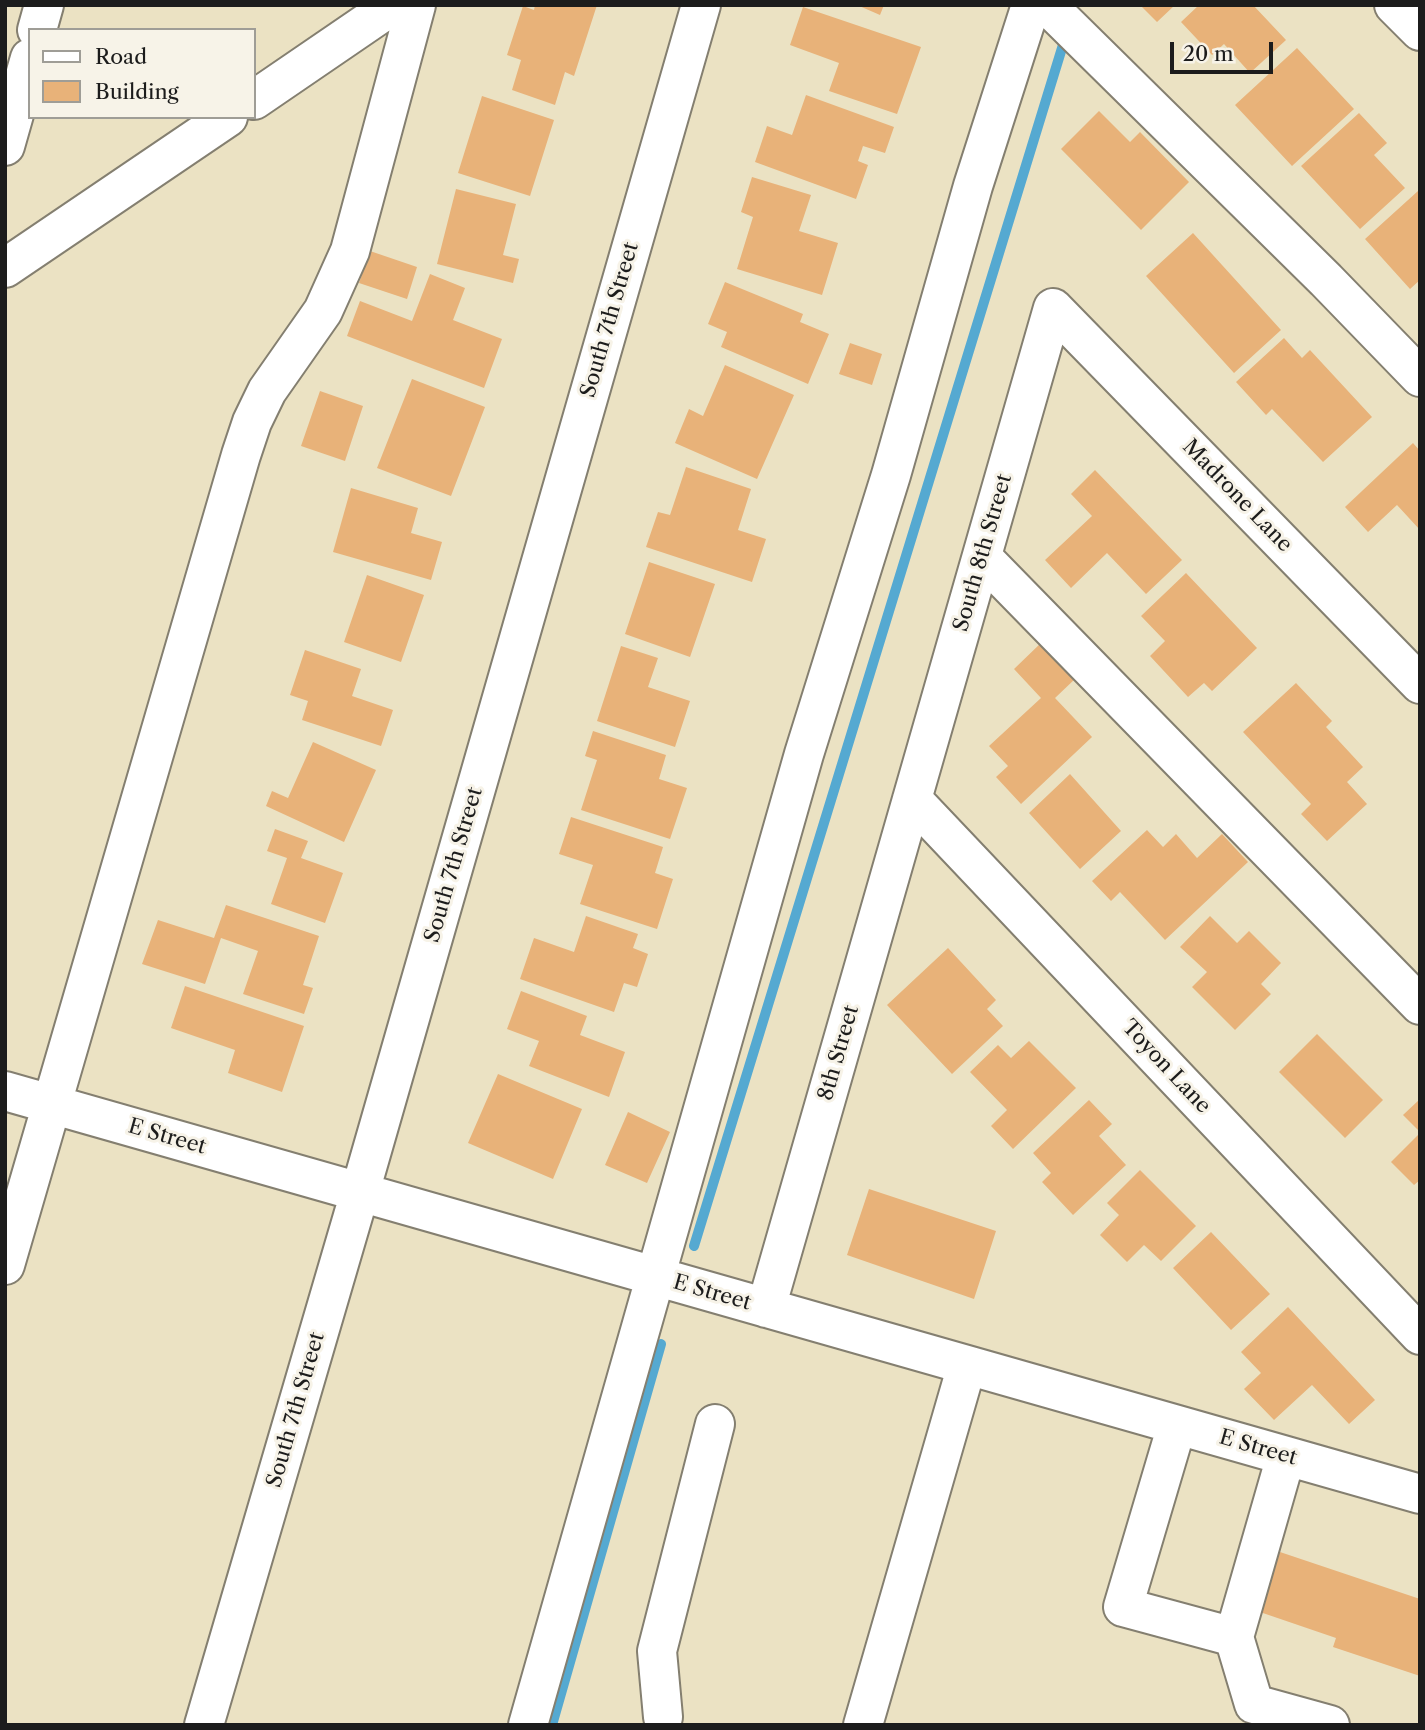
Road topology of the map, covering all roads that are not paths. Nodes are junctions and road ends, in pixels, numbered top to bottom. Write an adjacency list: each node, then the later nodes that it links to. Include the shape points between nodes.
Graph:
1 (44, 5): 8 (street)
2 (393, 5): 11 (street)
3 (416, 5): 22 (street, via 346,261 323,311 272,382 252,422)
4 (701, 5): 23 (street, South 7th Street)
5 (1031, 5): 25 (street, via 804,754)
6 (1047, 5): 16 (street)
7 (1394, 5): 9 (street)
8 (38, 28)
9 (1420, 31)
10 (28, 65): 13 (street)
11 (256, 99)
12 (225, 119): 14 (street)
13 (5, 146)
14 (5, 268)
15 (1053, 308): 17 (street, South 8th Street); 18 (street, Madrone Lane)
16 (1420, 377)
17 (982, 557): 19 (street, South 8th Street); 20 (street)
18 (1420, 684)
19 (912, 799): 26 (street, 8th Street); 27 (street, Toyon Lane)
20 (1420, 1005)
21 (5, 1091): 22 (street, E Street)
22 (52, 1104): 23 (street, E Street); 24 (street)
23 (360, 1192): 25 (street, E Street); 35 (street, South 7th Street)
24 (5, 1265)
25 (656, 1277): 26 (street, E Street); 36 (street)
26 (766, 1308): 28 (street, E Street)
27 (1420, 1335)
28 (967, 1365): 30 (street, E Street); 37 (street)
29 (715, 1424): 34 (street, via 657,1651)
30 (1177, 1425): 31 (street, E Street); 33 (street, via 1123,1607)
31 (1286, 1456): 32 (street, E Street); 33 (street)
32 (1420, 1494)
33 (1234, 1637): 38 (street, via 1254,1704)
34 (671, 1722)
35 (204, 1725)
36 (528, 1725)
37 (863, 1725)
38 (1330, 1725)

